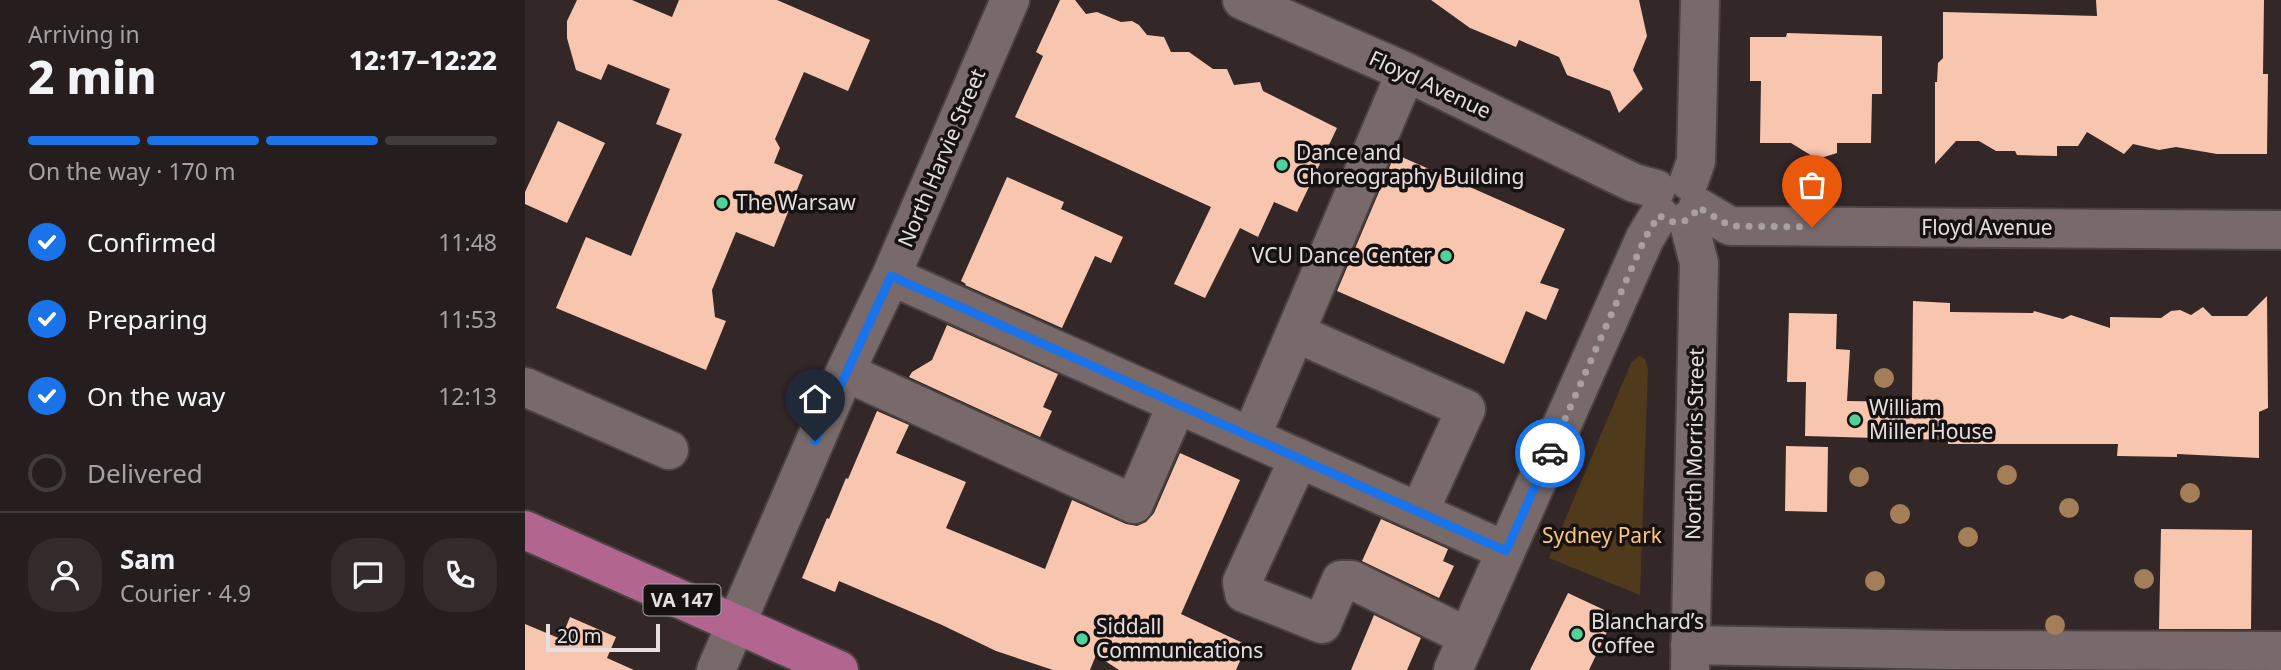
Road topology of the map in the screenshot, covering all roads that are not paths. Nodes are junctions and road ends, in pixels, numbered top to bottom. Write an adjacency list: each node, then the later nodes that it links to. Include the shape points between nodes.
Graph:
1 (1010, 0): 7 (street, North Harvie Street)
2 (1242, 0): 4 (street, Floyd Avenue)
3 (1700, 0): 5 (street, North Morris Street, via 1696,161)
4 (1406, 72): 5 (street, Floyd Avenue); 8 (street)
5 (1678, 202): 6 (street, Floyd Avenue, via 1730,226); 17 (street, via 1645,238); 21 (street, North Morris Street, via 1699,263)
6 (2281, 230)
7 (891, 276): 9 (street, North Harvie Street); 11 (street)
8 (1296, 333): 12 (street); 15 (street, via 1466,409)
9 (845, 372): 11 (street, via 1134,503); 18 (street, North Harvie Street)
10 (525, 387): 13 (street)
11 (1177, 404): 12 (street)
12 (1251, 437): 14 (street)
13 (669, 450)
14 (1299, 458): 15 (street); 20 (street, via 1243,582 1244,593 1322,624 1341,580 1352,580)
15 (1419, 512): 17 (street)
16 (525, 530): 18 (main road, VA 147)
17 (1506, 551): 20 (street)
18 (737, 624): 22 (street, North Harvie Street); 23 (main road, VA 147)
19 (2281, 651): 21 (street, via 1950,650)
20 (1461, 653)
21 (1690, 657)
22 (716, 670)
23 (839, 670)

